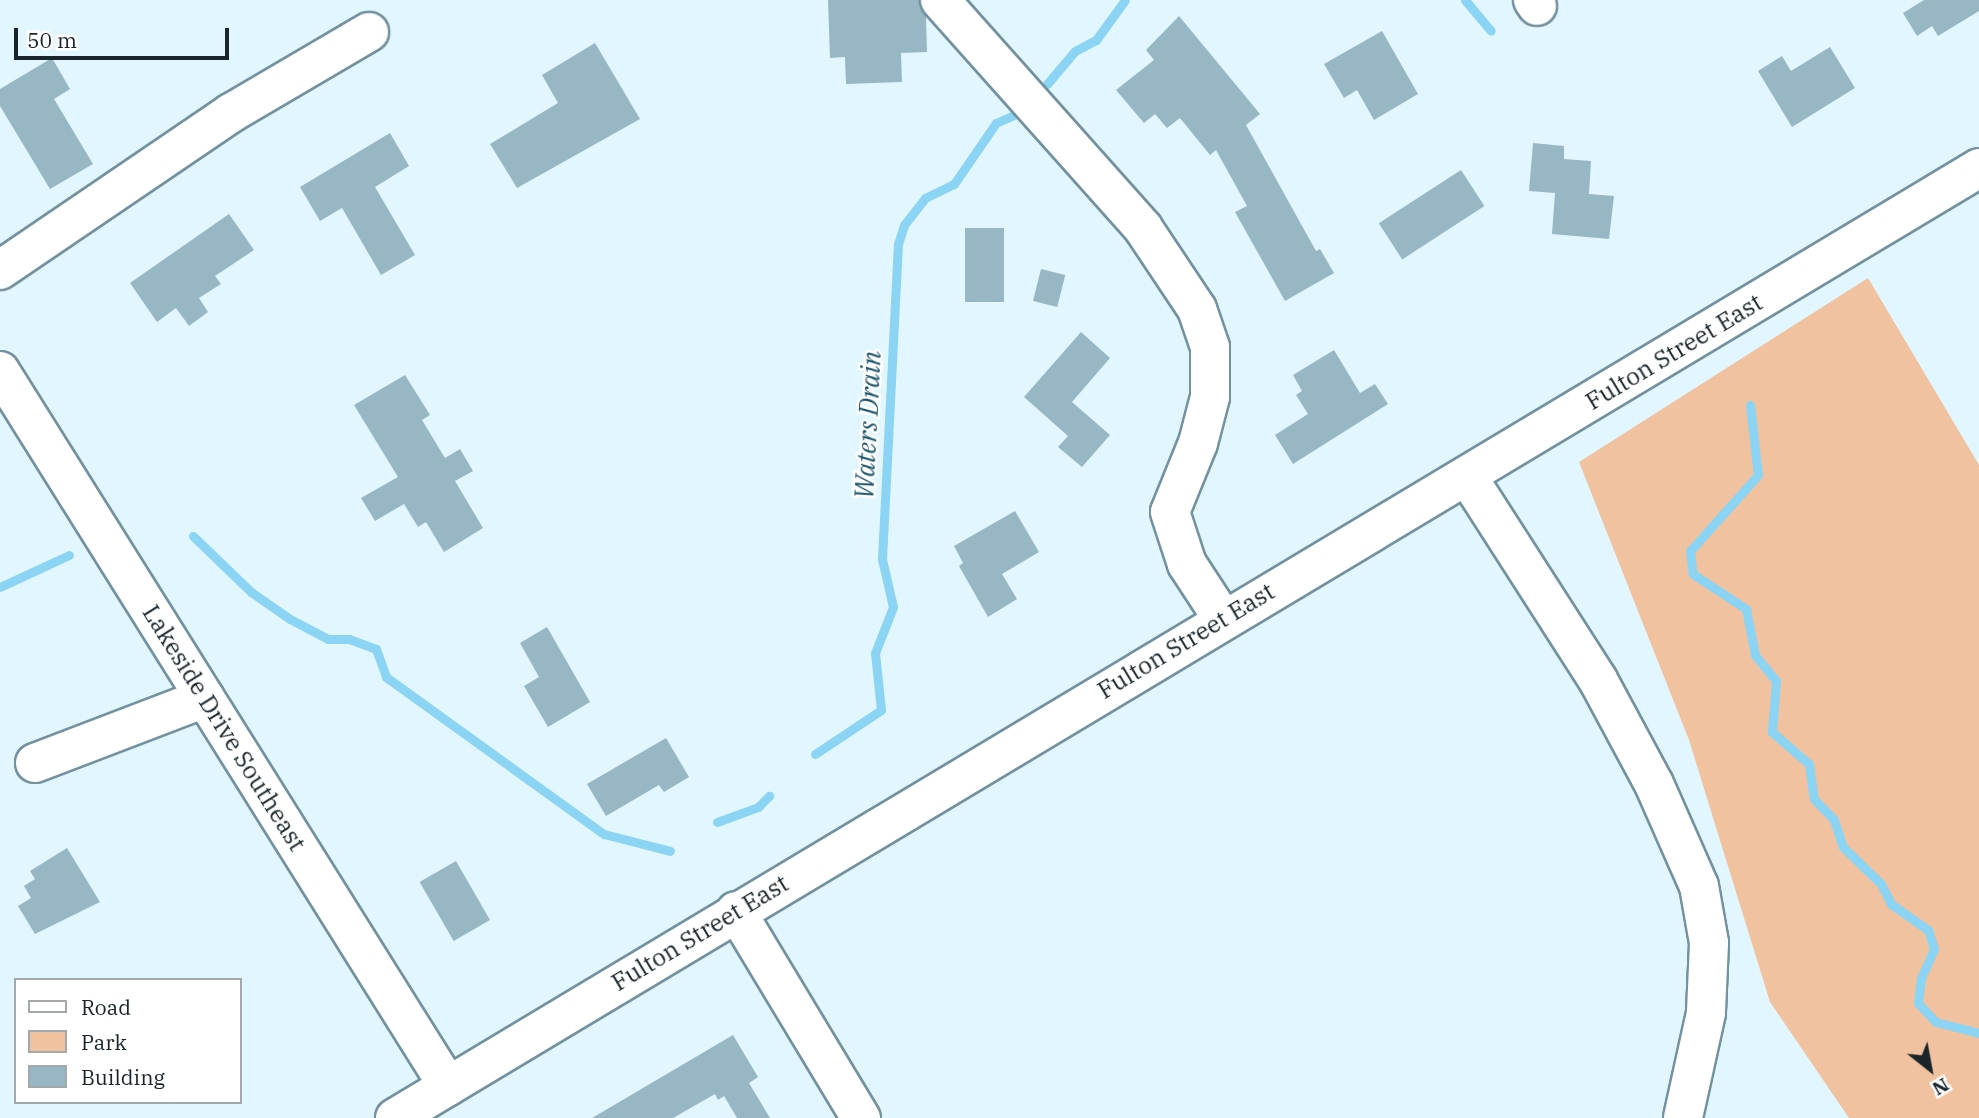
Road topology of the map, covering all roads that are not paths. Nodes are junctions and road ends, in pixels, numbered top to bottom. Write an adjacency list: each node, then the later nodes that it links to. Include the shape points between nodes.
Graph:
1 (940, 0): 7 (main road, via 1143,228 1197,309 1210,347 1210,397 1198,443 1170,512 1187,564)
2 (369, 32): 4 (main road, via 231,113)
3 (1979, 168): 6 (main road, Fulton Street East)
4 (0, 270)
5 (0, 371): 8 (main road, Lakeside Drive Southeast)
6 (1466, 476): 7 (main road, Fulton Street East); 14 (main road, via 1598,680 1654,784 1699,886 1709,943 1706,1013)
7 (1223, 619): 10 (main road, Fulton Street East)
8 (205, 698): 9 (main road); 11 (main road, Lakeside Drive Southeast)
9 (34, 763)
10 (736, 911): 11 (main road, Fulton Street East); 13 (main road)
11 (449, 1086): 12 (main road, Fulton Street East)
12 (395, 1118)
13 (861, 1118)
14 (1683, 1118)

